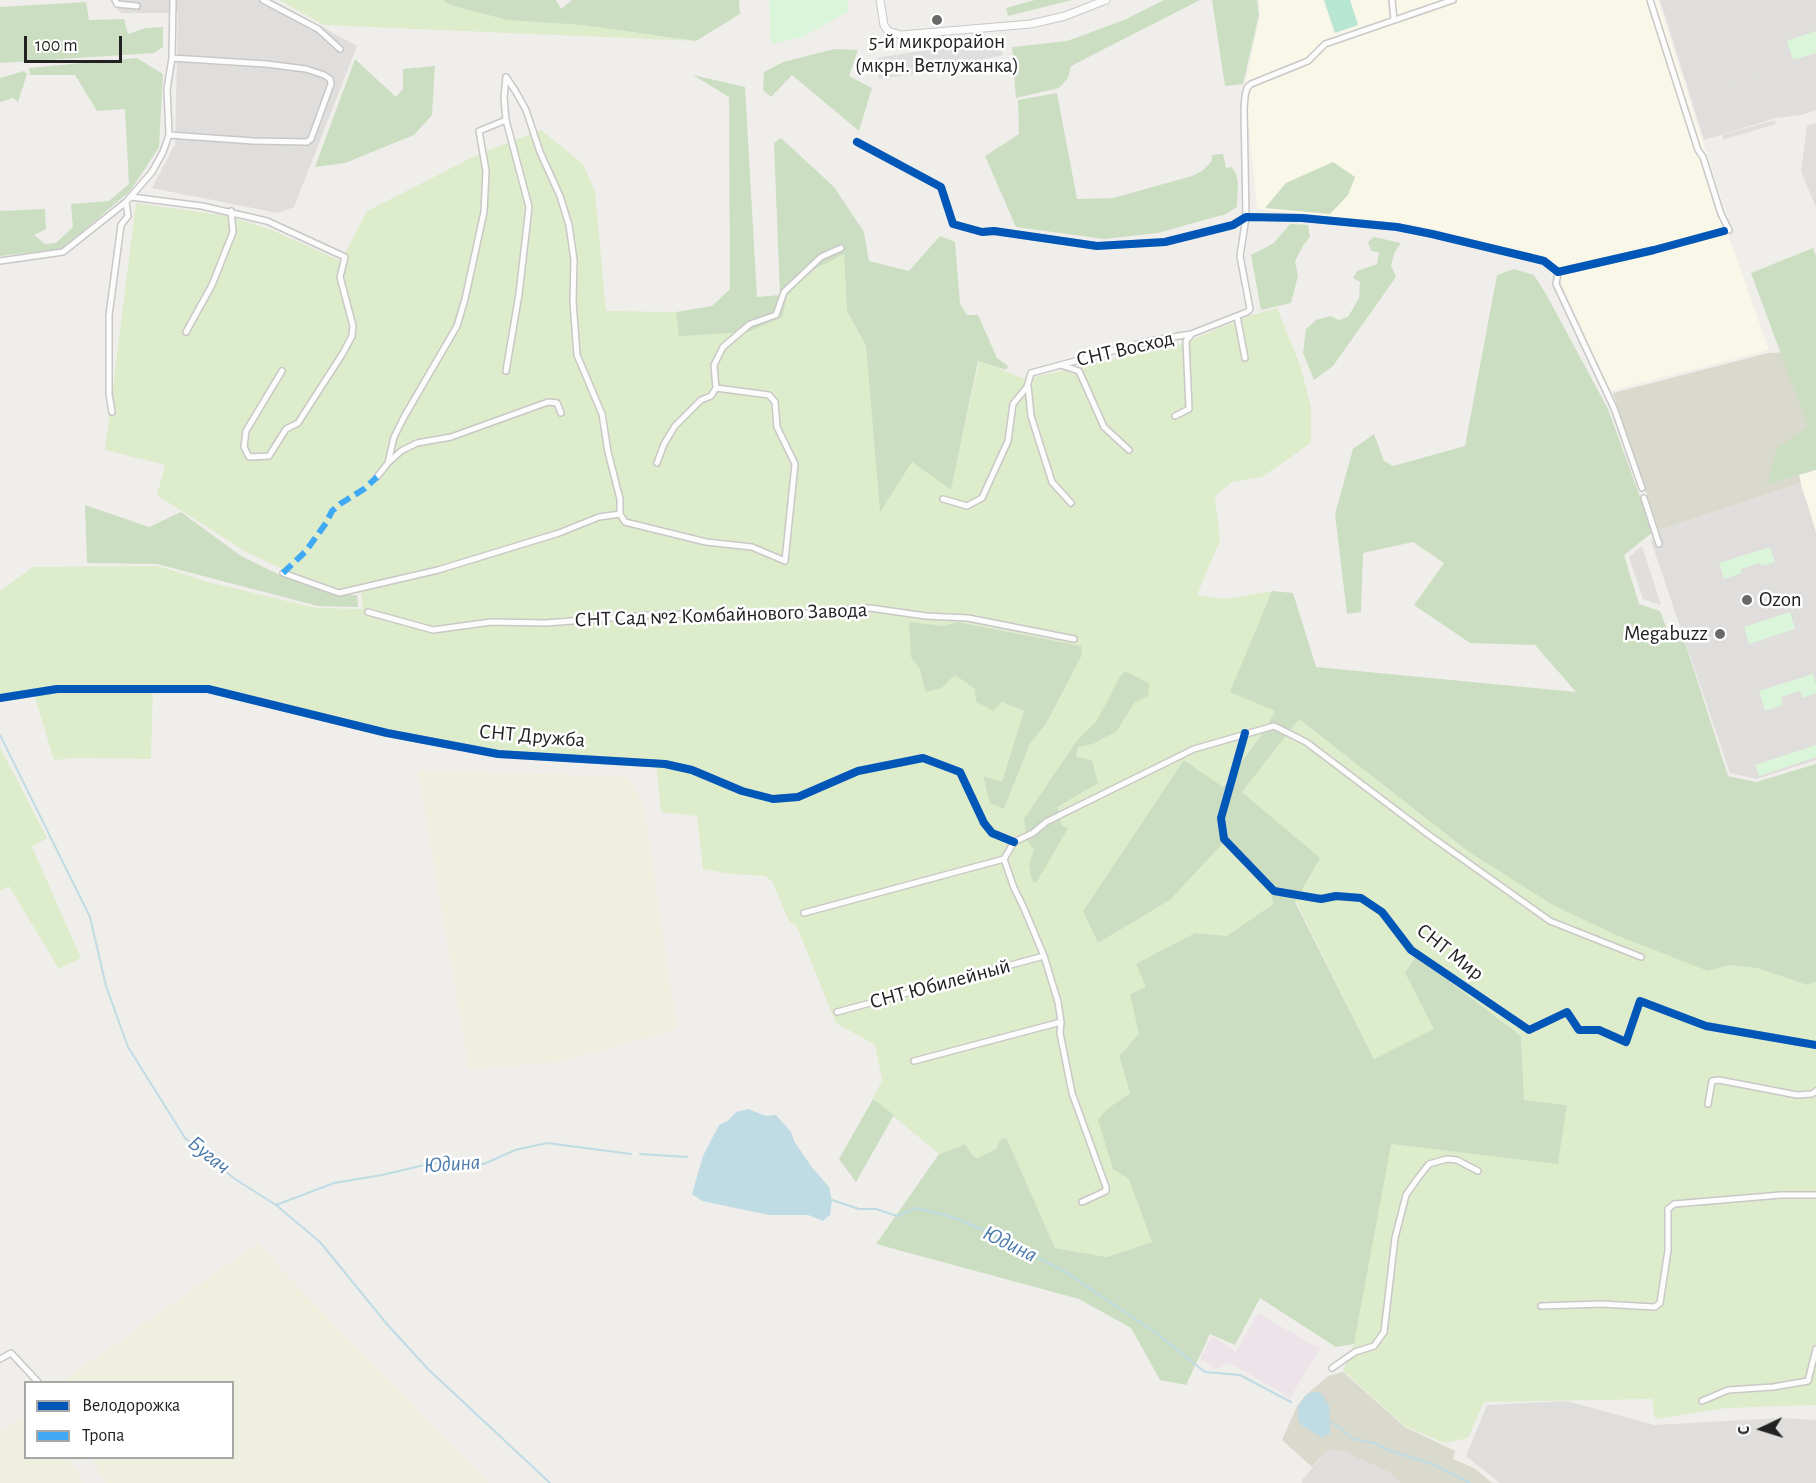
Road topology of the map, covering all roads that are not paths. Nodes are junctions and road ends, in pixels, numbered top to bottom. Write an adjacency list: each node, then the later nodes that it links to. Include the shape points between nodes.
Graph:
1 (115, 0): 9 (street, via 117,4)
2 (173, 0): 12 (street)
3 (263, 0): 11 (street, via 318,29)
4 (880, 0): 5 (street, via 884,25 888,31 901,35 1031,24)
5 (1106, 0)
6 (1392, 0): 10 (street)
7 (1453, 0): 10 (street)
8 (1650, 0): 22 (street, via 1726,230)
9 (137, 6)
10 (1394, 20): 19 (street, via 1325,44 1308,61 1247,88)
11 (340, 49)
12 (172, 58): 14 (street, via 167,89); 14 (street, via 306,69 330,79 331,84 307,142)
13 (506, 120): 29 (street, via 529,207); 37 (street, via 479,131 486,171 484,212 465,299 449,342 394,437); 43 (street, via 506,78 526,110 569,225 577,355 602,414)
14 (169, 135): 16 (street, via 152,171)
15 (857, 142): 19 (street, via 941,187 953,224 982,232 1097,246 1136,245 1233,225)
16 (131, 197): 17 (street); 18 (street)
17 (126, 202): 21 (street, via 63,252); 32 (street, via 128,216 121,225 109,315)
18 (231, 212): 24 (street, via 233,232 212,285); 28 (street, via 267,221 345,257 340,277 352,336 298,423 286,429 269,456 249,457 244,447 246,431)
19 (1246, 217): 22 (street, via 1404,228 1544,261); 23 (street, СНТ Восход, via 1240,256 1250,309)
20 (841, 248): 31 (street, via 821,257 784,292 776,315 750,324 723,347 714,365)
21 (0, 261)
22 (1557, 272): 39 (street, via 1556,284 1614,408)
23 (1237, 316): 25 (street, СНТ Восход); 26 (street)
24 (186, 332)
25 (1191, 334): 27 (street, СНТ Восход); 34 (street, СНТ Восход, via 1186,341 1189,409)
26 (1245, 358)
27 (1059, 365): 30 (street, СНТ Восход, via 1031,373); 35 (street, СНТ Восход, via 1079,371 1104,427)
28 (282, 371)
29 (506, 371)
30 (1027, 387): 41 (street, СНТ Восход, via 1013,405 1008,441 982,498 967,506); 42 (street, via 1030,416 1052,482)
31 (716, 388): 36 (street, via 675,426); 43 (street, via 770,395 775,402 777,426 795,464 785,561 752,547 706,542 625,522)
32 (112, 412)
33 (561, 413): 37 (street, via 557,403 548,402 451,437 417,443)
34 (1175, 416)
35 (1129, 450)
36 (657, 463)
37 (388, 464): 38 (street)
38 (376, 477)
39 (1642, 488)
40 (1644, 498): 44 (street)
41 (943, 499)
42 (1071, 503)
43 (620, 514): 45 (street, via 599,517 438,570 339,593)
44 (1659, 544)
45 (283, 573)
46 (368, 612): 47 (street, СНТ Сад №2 Комбайнового Завода, via 433,630 491,622 663,614 784,615 870,608 968,618)
47 (1074, 639)
48 (0, 698): 50 (street, СНТ Дружба, via 57,689 208,689 387,733 498,754 665,764 773,799 798,797 858,771 923,758 960,772 988,828)
49 (1245, 733): 50 (street, via 1194,748); 54 (street, via 1274,726 1306,742 1428,836 1550,921); 57 (street, СНТ Мир, via 1221,818 1224,839 1275,891 1321,899 1361,898 1382,912 1411,950 1528,1030 1567,1012 1580,1030 1599,1030 1626,1042 1640,1001 1706,1026)
50 (1014, 842): 51 (street)
51 (1004, 859): 52 (street); 53 (street)
52 (804, 913)
53 (1044, 956): 55 (street, СНТ Юбилейный); 56 (street)
54 (1641, 957)
55 (837, 1012)
56 (1061, 1022): 58 (street); 63 (street, via 1072,1093 1106,1186 1106,1191)
57 (1816, 1045)
58 (914, 1061)
59 (1816, 1091): 60 (street, via 1797,1095 1719,1080 1712,1082)
60 (1708, 1104)
61 (1478, 1171): 67 (street, via 1447,1159 1429,1164 1418,1178 1406,1195 1395,1238 1384,1332 1374,1346 1355,1352)
62 (1816, 1195): 64 (street, via 1674,1204 1668,1209 1668,1250 1660,1303 1655,1307)
63 (1082, 1202)
64 (1541, 1306)
65 (1816, 1349): 69 (street, via 1808,1381 1728,1390)
66 (0, 1359): 68 (street, via 11,1353)
67 (1332, 1368)
68 (37, 1381)
69 (1702, 1401)

